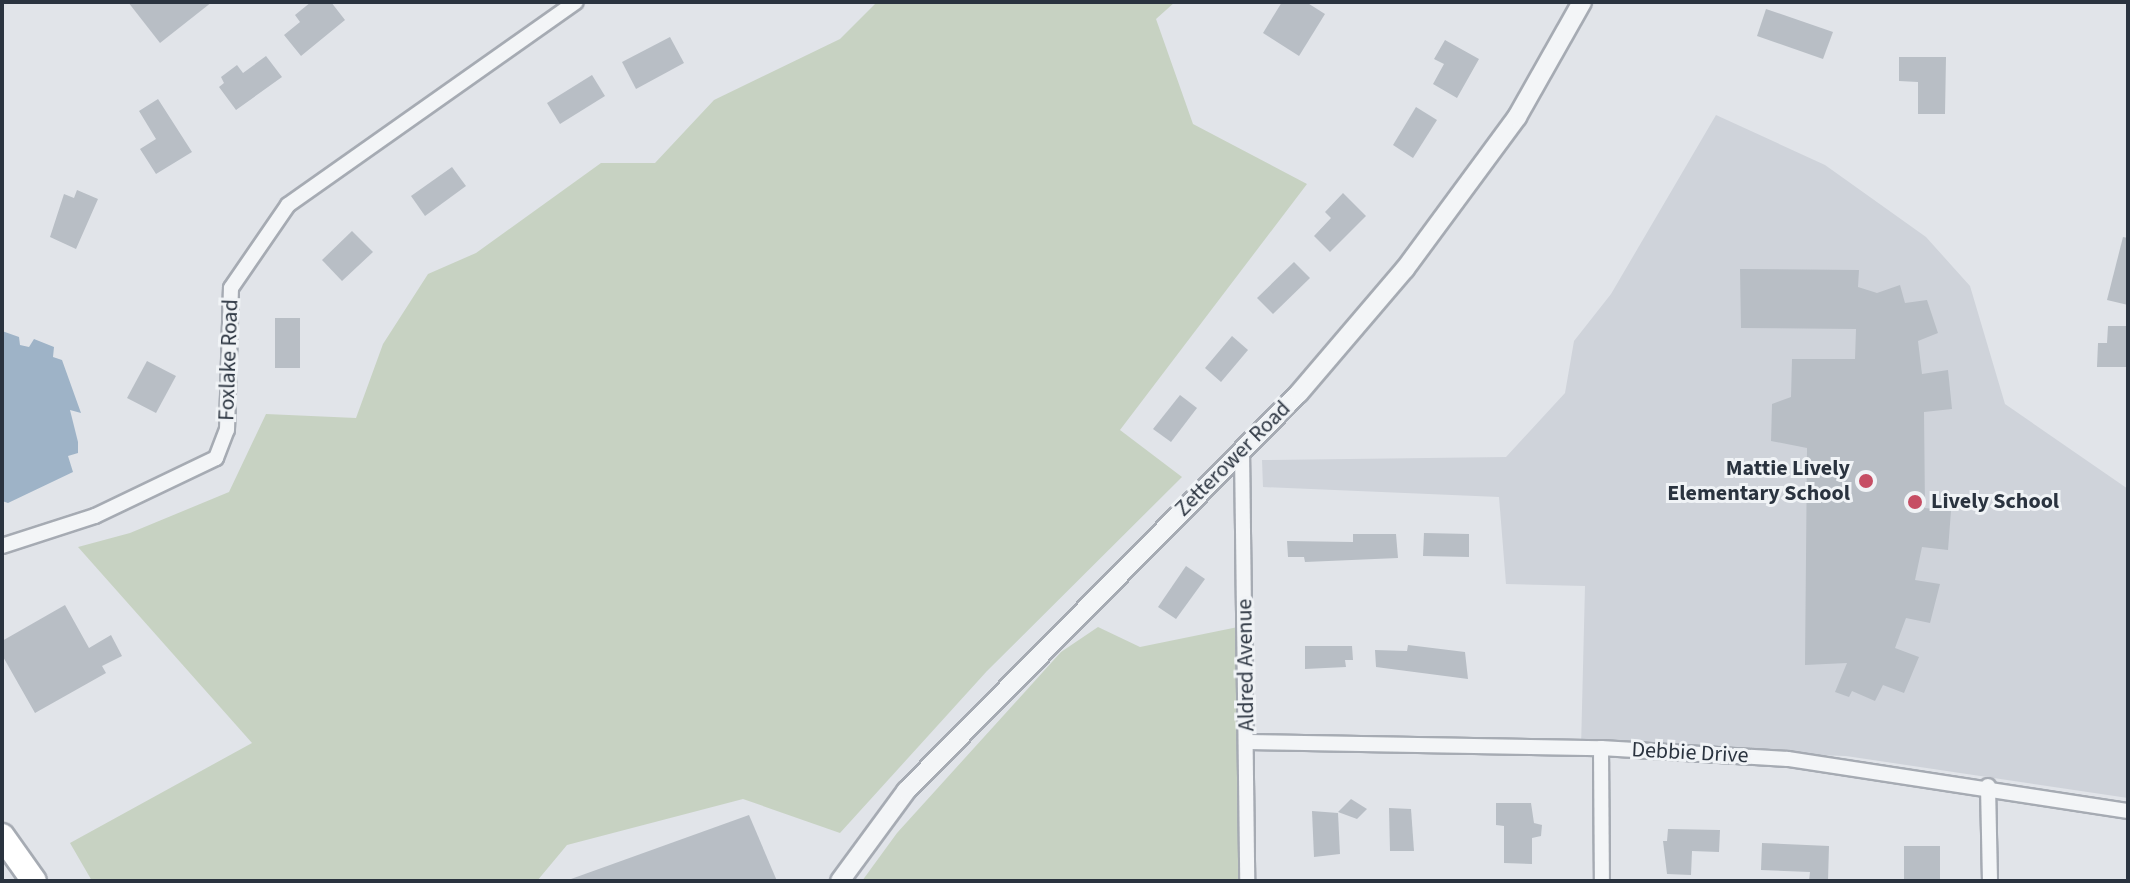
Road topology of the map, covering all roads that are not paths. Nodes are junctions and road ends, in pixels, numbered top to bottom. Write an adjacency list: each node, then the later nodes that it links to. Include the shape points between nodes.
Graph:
1 (576, 2): 4 (street, Foxlake Road, via 288,205 231,288 227,430 216,458 95,516)
2 (1582, 2): 3 (street, Zetterower Road, via 1517,117 1468,190 1299,393)
3 (1242, 449): 5 (street, Aldred Avenue); 11 (street, Zetterower Road, via 936,759)
4 (2, 546)
5 (1248, 742): 6 (street, Debbie Drive); 12 (street, Aldred Avenue)
6 (1601, 748): 7 (street, Debbie Drive, via 1788,759); 13 (street)
7 (1988, 786): 8 (street, Debbie Drive); 14 (street)
8 (2128, 811)
9 (2, 836): 10 (main road)
10 (34, 881)
11 (840, 881)
12 (1247, 881)
13 (1602, 881)
14 (1990, 881)

